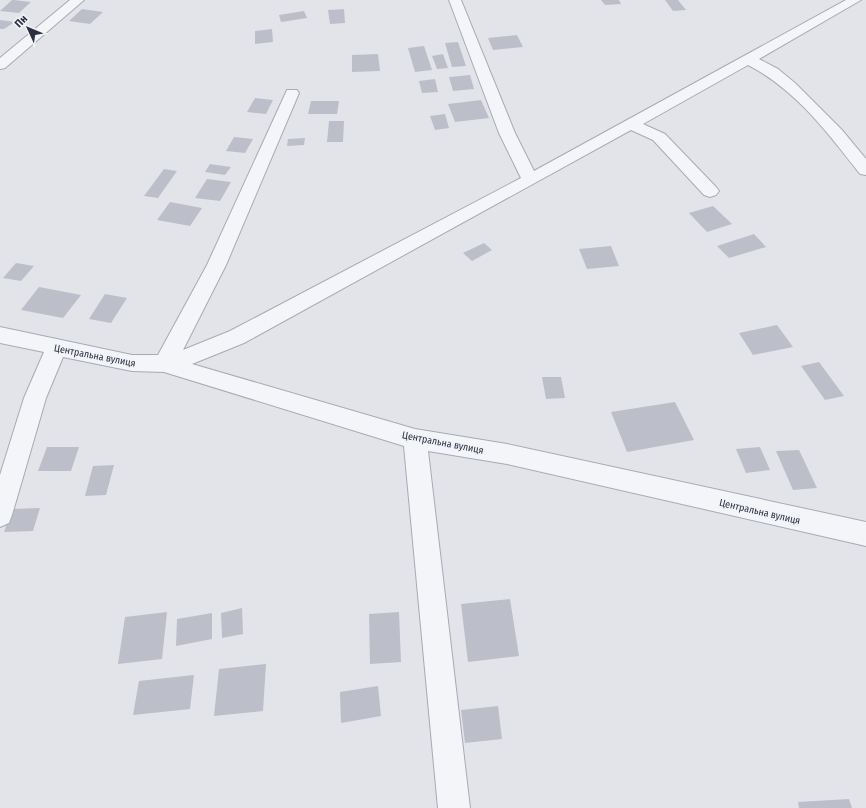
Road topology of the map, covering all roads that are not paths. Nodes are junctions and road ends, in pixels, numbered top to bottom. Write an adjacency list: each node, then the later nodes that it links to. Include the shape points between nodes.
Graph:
1 (78, 0): 5 (street)
2 (455, 0): 9 (street, via 507,133)
3 (855, 0): 4 (street)
4 (748, 59): 7 (street); 8 (street, via 773,72 790,86 836,133)
5 (0, 65)
6 (292, 93): 13 (street, via 246,200 185,329)
7 (632, 125): 9 (street); 10 (street, via 659,138)
8 (866, 170)
9 (530, 180): 13 (street, via 237,338)
10 (710, 191)
11 (0, 335): 12 (street, Центральна вулиця)
12 (57, 347): 13 (street, Центральна вулиця, via 132,363); 15 (street, via 35,398)
13 (164, 364): 14 (street, Центральна вулиця)
14 (415, 439): 16 (street, Центральна вулиця, via 507,454); 17 (street)
15 (0, 515)
16 (866, 534)
17 (454, 808)

